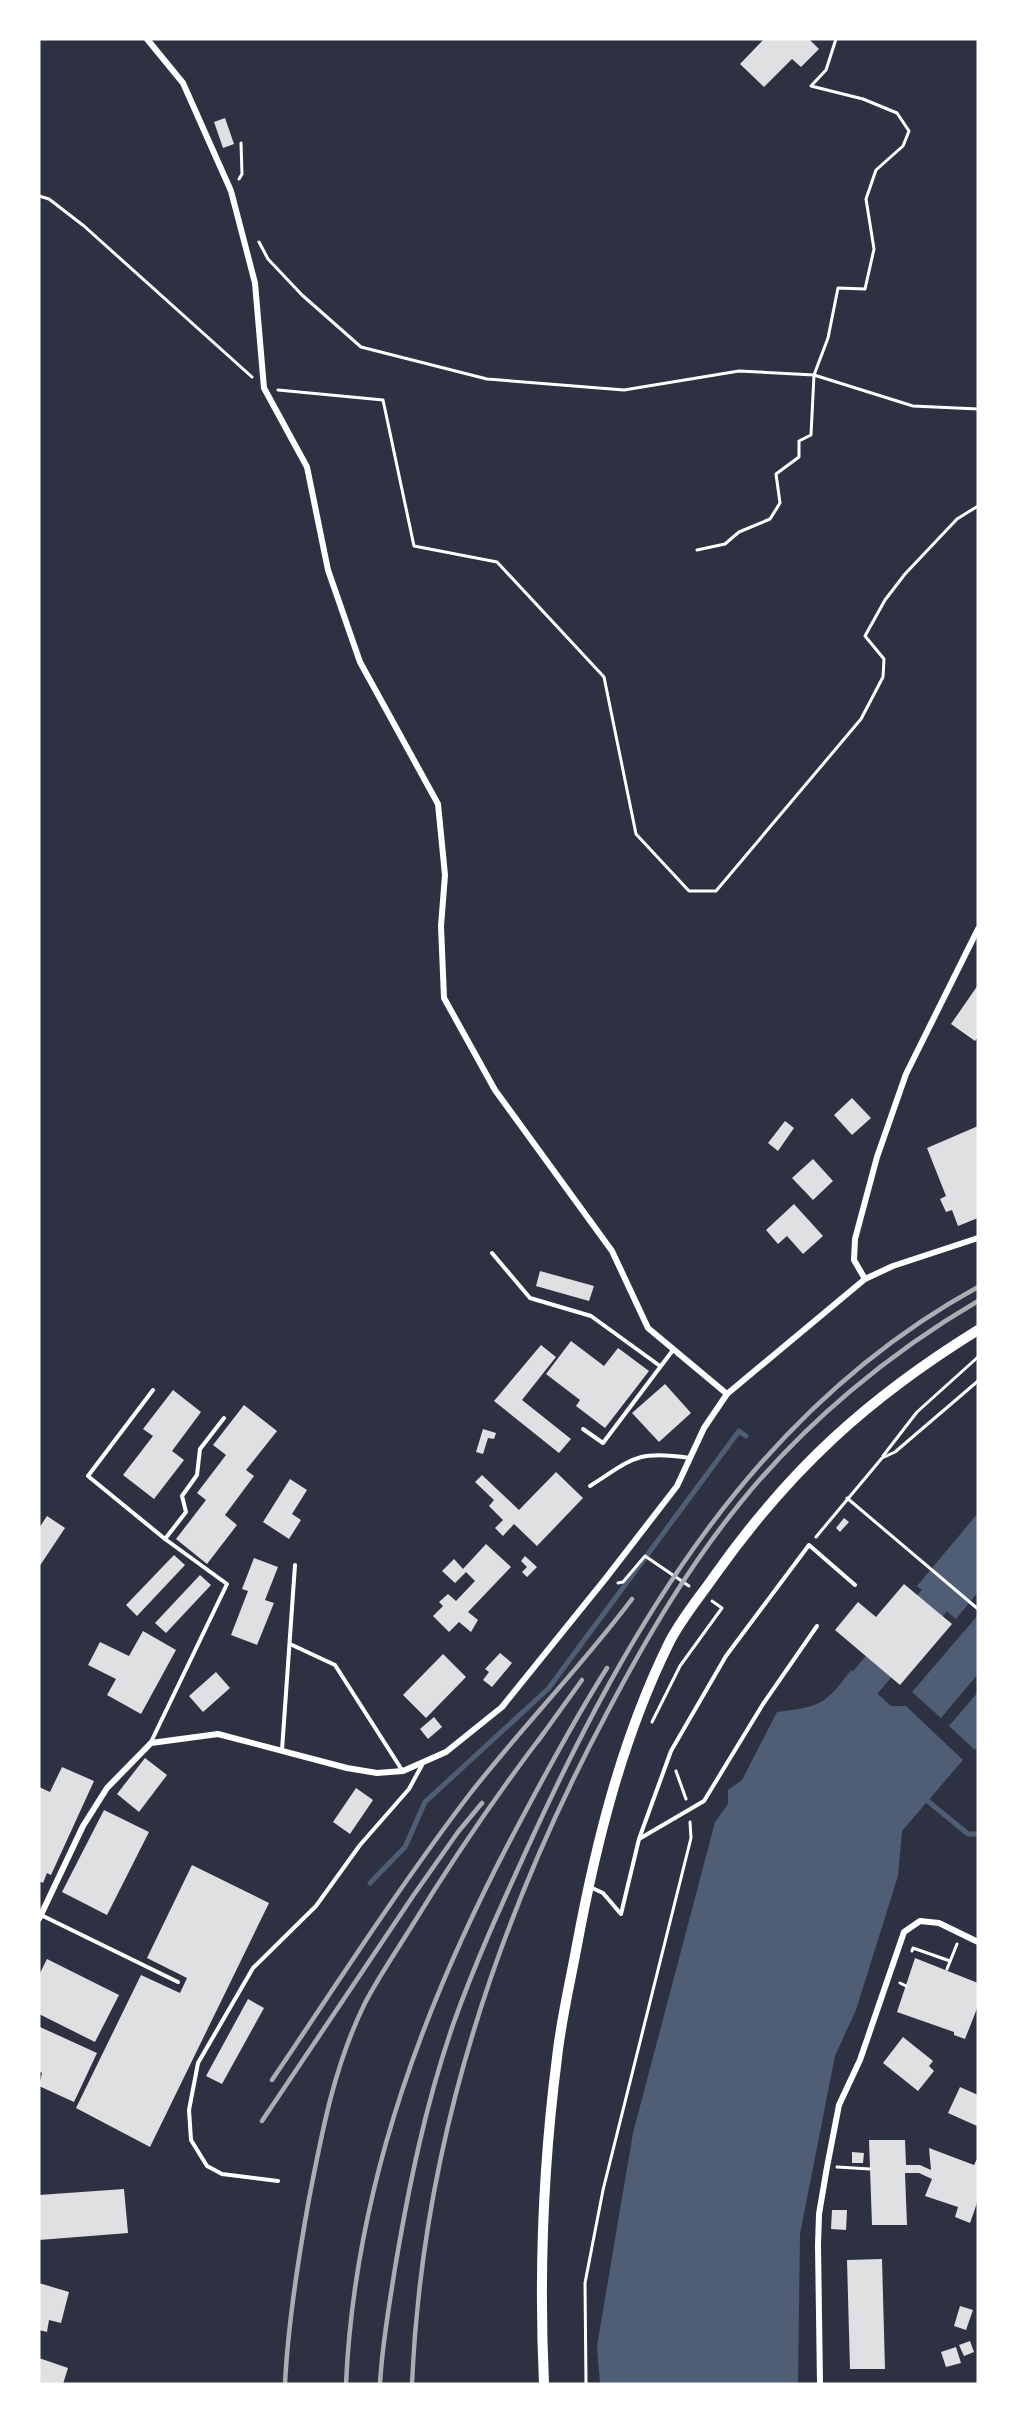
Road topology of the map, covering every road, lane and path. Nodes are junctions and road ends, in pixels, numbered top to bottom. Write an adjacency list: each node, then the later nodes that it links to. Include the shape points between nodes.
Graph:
1 (147, 39): 8 (street, via 183,83 231,191 255,283)
2 (836, 39): 7 (path, via 826,70 811,86 863,99 897,113 909,132 903,146 876,170 866,199 874,249 865,289 838,288 828,338)
3 (241, 143): 4 (path)
4 (242, 174)
5 (39, 196): 8 (path, via 49,199 84,226)
6 (257, 239): 7 (path, via 268,260 361,347 487,379 624,390 739,371)
7 (814, 375): 9 (path, via 913,406); 11 (path, via 811,435 799,441 800,457 776,474 780,503 770,519 739,532 724,544)
8 (264, 388): 10 (path, via 383,400 414,546 497,562 604,677 636,834 689,891 717,891 861,719 883,677 884,659 866,636 885,600 957,519); 17 (street, via 307,467 328,570 360,662 438,804 445,875 441,926 444,998 495,1090 612,1251 648,1328)
9 (978, 409)
10 (978, 506)
11 (697, 550)
12 (978, 929): 15 (street, via 906,1074 878,1157 855,1239 854,1260)
13 (978, 1239): 15 (street)
14 (492, 1253): 19 (lane, via 530,1298 591,1316)
15 (865, 1279): 22 (street)
16 (978, 1330): 47 (main road, via 900,1381 810,1459 739,1541 689,1611 669,1643 634,1726)
17 (673, 1350): 19 (lane); 22 (street)
18 (978, 1357): 26 (path, via 917,1412)
19 (660, 1366): 24 (lane, via 603,1443)
20 (978, 1382): 26 (path, via 895,1452)
21 (153, 1390): 29 (lane, via 88,1476)
22 (727, 1395): 25 (street, via 704,1428)
23 (224, 1418): 29 (lane, via 200,1449 197,1474 182,1496 186,1512)
24 (583, 1429)
25 (690, 1458): 27 (lane, via 656,1453 636,1457); 43 (street, via 677,1486 502,1707 446,1752)
26 (882, 1458): 28 (path)
27 (590, 1486)
28 (847, 1498): 30 (path); 36 (path)
29 (165, 1539): 40 (lane, via 227,1584)
30 (809, 1545): 33 (lane); 42 (lane, via 726,1656)
31 (295, 1565): 38 (lane)
32 (623, 1581): 34 (path, via 645,1556)
33 (855, 1585)
34 (693, 1588)
35 (703, 1595): 39 (path, via 722,1608 680,1666)
36 (978, 1609)
37 (817, 1626): 45 (lane, via 762,1704 714,1789 704,1801)
38 (290, 1644): 41 (lane); 44 (lane, via 334,1665)
39 (650, 1727)
40 (151, 1743): 41 (street, via 218,1734); 48 (street, via 107,1788 83,1826)
41 (282, 1751): 44 (street, via 346,1768 377,1773)
42 (671, 1751): 45 (path); 46 (lane)
43 (422, 1765): 44 (street); 59 (lane, via 409,1789 360,1845 316,1906 253,1968 198,2063 189,2110 191,2140 207,2166 222,2174)
44 (403, 1771)
45 (689, 1807): 46 (lane); 61 (path, via 691,1838 603,2190 585,2283)
46 (639, 1839): 47 (lane, via 621,1914 603,1893)
47 (588, 1886): 60 (main road, via 557,2057 549,2139 541,2309)
48 (40, 1916): 55 (lane)
49 (960, 1934): 50 (street); 52 (path); 57 (street, via 939,1923 920,1920 904,1932 860,2060 839,2105)
50 (978, 1942)
51 (910, 1957): 52 (path, via 913,1948)
52 (950, 1961): 53 (path)
53 (947, 1969)
54 (903, 1975): 56 (path, via 900,1984)
55 (178, 1982)
56 (906, 1986)
57 (826, 2167): 58 (path); 62 (street, via 818,2235)
58 (870, 2169)
59 (278, 2181)
60 (544, 2384)
61 (586, 2384)
62 (820, 2384)

